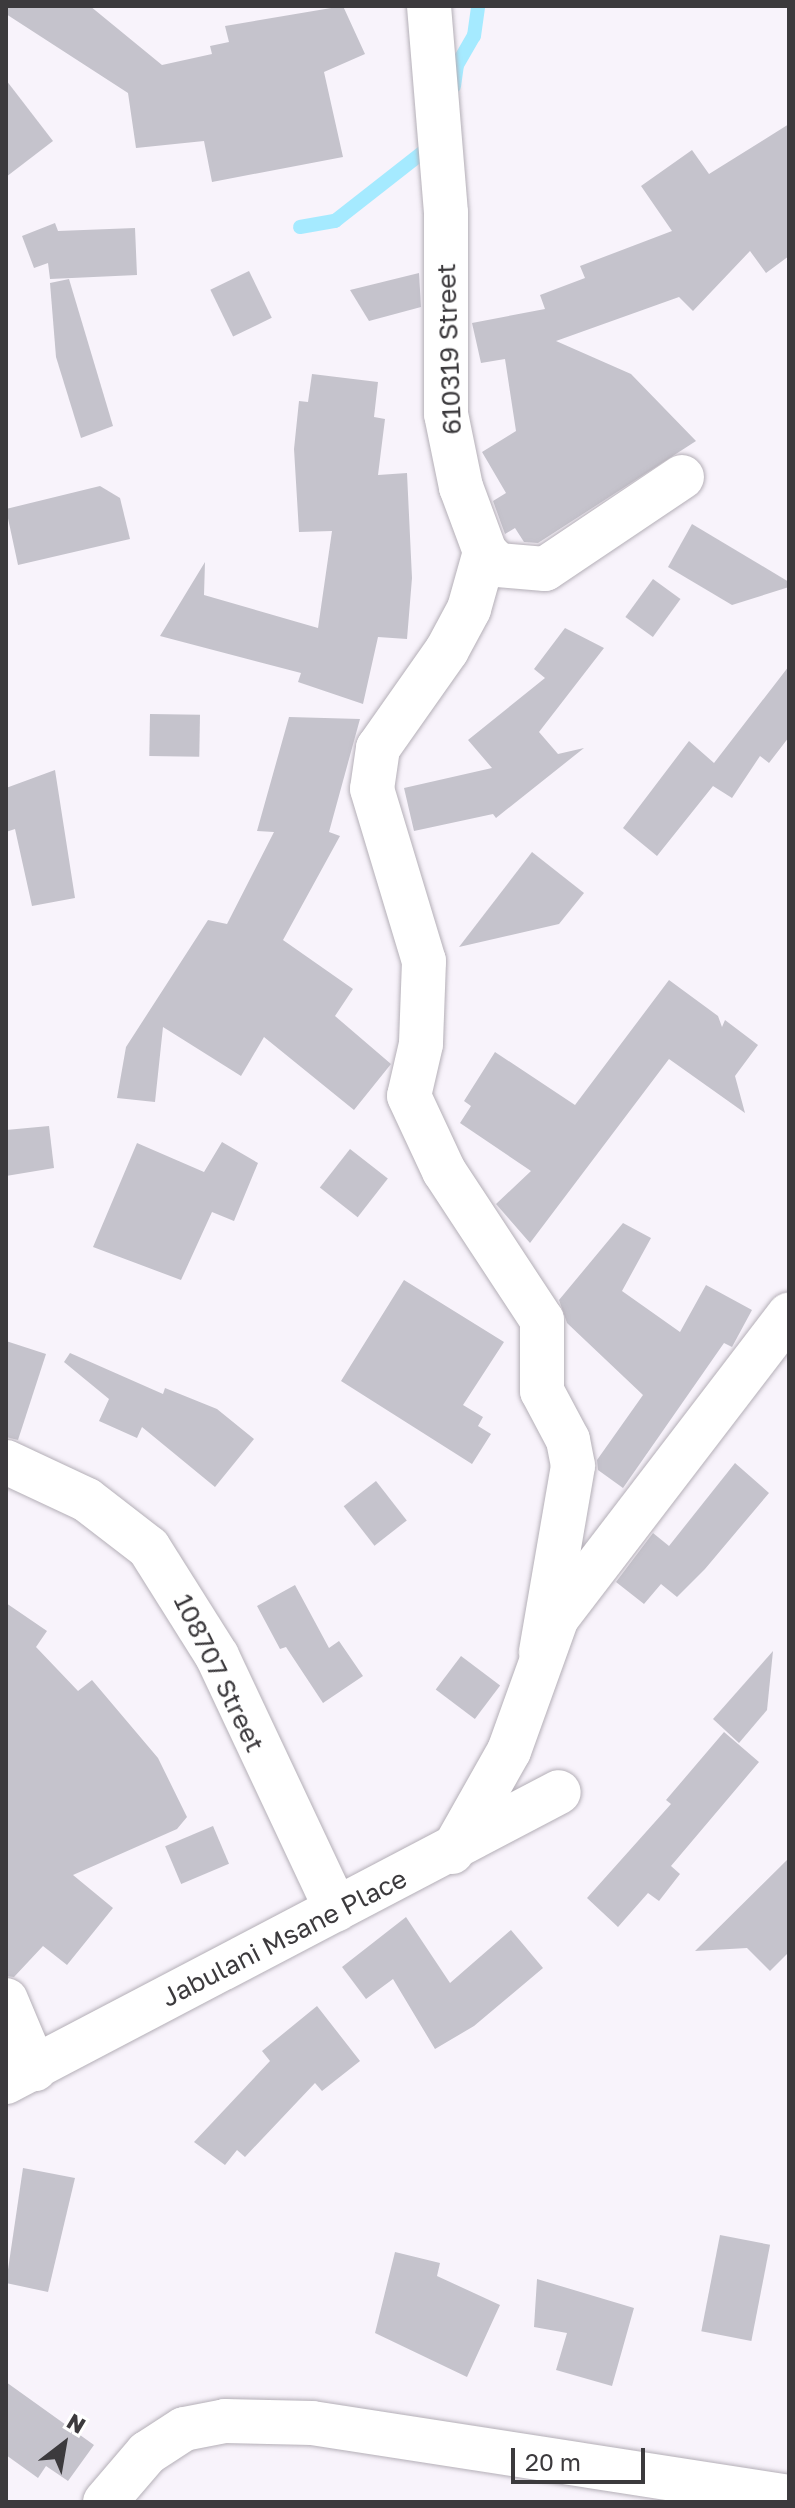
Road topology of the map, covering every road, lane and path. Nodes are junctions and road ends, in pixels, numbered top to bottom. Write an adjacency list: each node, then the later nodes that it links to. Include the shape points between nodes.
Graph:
1 (429, 6): 3 (street, 610319 Street, via 446,213 446,414 461,487)
2 (682, 477): 3 (street, via 545,569 498,565)
3 (485, 552): 6 (street, via 469,609 447,650 378,748 372,789 424,961 421,1044 409,1096 444,1171 542,1320 542,1391 570,1453)
4 (789, 1315): 6 (street, via 579,1584)
5 (6, 1462): 9 (street, 108707 Street, via 121,1521 174,1582 217,1656)
6 (541, 1652): 8 (street, via 509,1751)
7 (559, 1792): 8 (street, Jabulani Msane Place)
8 (452, 1852): 9 (street, Jabulani Msane Place)
9 (336, 1909): 11 (street, Jabulani Msane Place)
10 (6, 2000): 11 (street)
11 (21, 2075)
12 (789, 2497): 13 (street, via 312,2423 225,2421 184,2429 147,2453)
13 (105, 2502)

